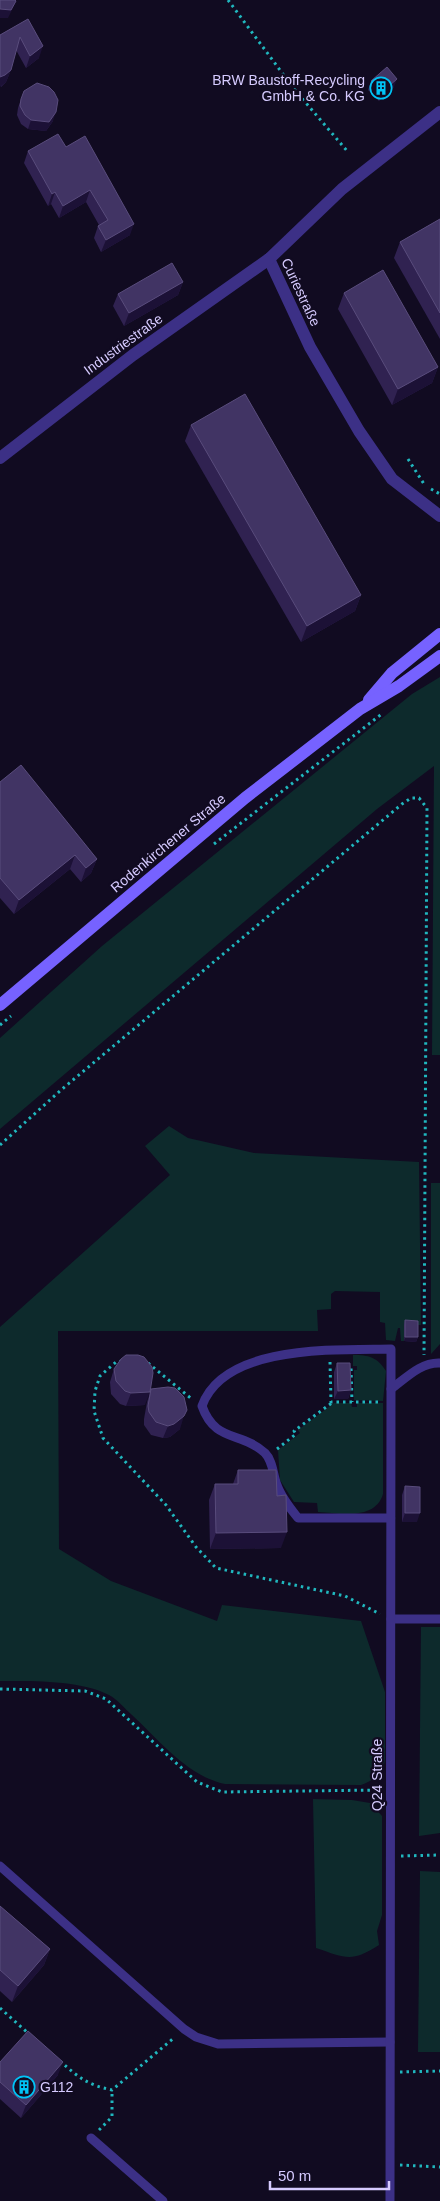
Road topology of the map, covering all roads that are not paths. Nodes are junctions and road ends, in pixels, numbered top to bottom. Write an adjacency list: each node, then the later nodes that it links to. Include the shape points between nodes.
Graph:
1 (440, 112): 2 (street, Curiestraße, via 342,189)
2 (269, 259): 3 (street, Industriestraße, via 132,355); 4 (street, Curiestraße, via 310,347 359,430 392,479)
3 (0, 458)
4 (440, 516)
5 (440, 634): 7 (main road, Rodenkirchener Straße, via 392,673)
6 (440, 656): 7 (main road, Rodenkirchener Straße)
7 (360, 709): 8 (main road, Rodenkirchener Straße, via 245,798)
8 (0, 1005)
9 (440, 1363): 10 (lane, via 424,1366)
10 (391, 1389): 11 (lane, Q24 Straße); 11 (lane, Q24 Straße, via 391,1349 280,1355 239,1368 217,1382 205,1396 202,1406 214,1428 265,1453 273,1467 277,1486 298,1518)
11 (391, 1518): 13 (lane, Q24 Straße)
12 (440, 1618): 13 (lane)
13 (390, 1619): 15 (lane, Q24 Straße)
14 (0, 1866): 15 (lane, via 184,2029 196,2036 218,2044)
15 (390, 2042): 18 (lane, Q24 Straße)
16 (91, 2138): 17 (lane)
17 (163, 2201)
18 (390, 2201)

